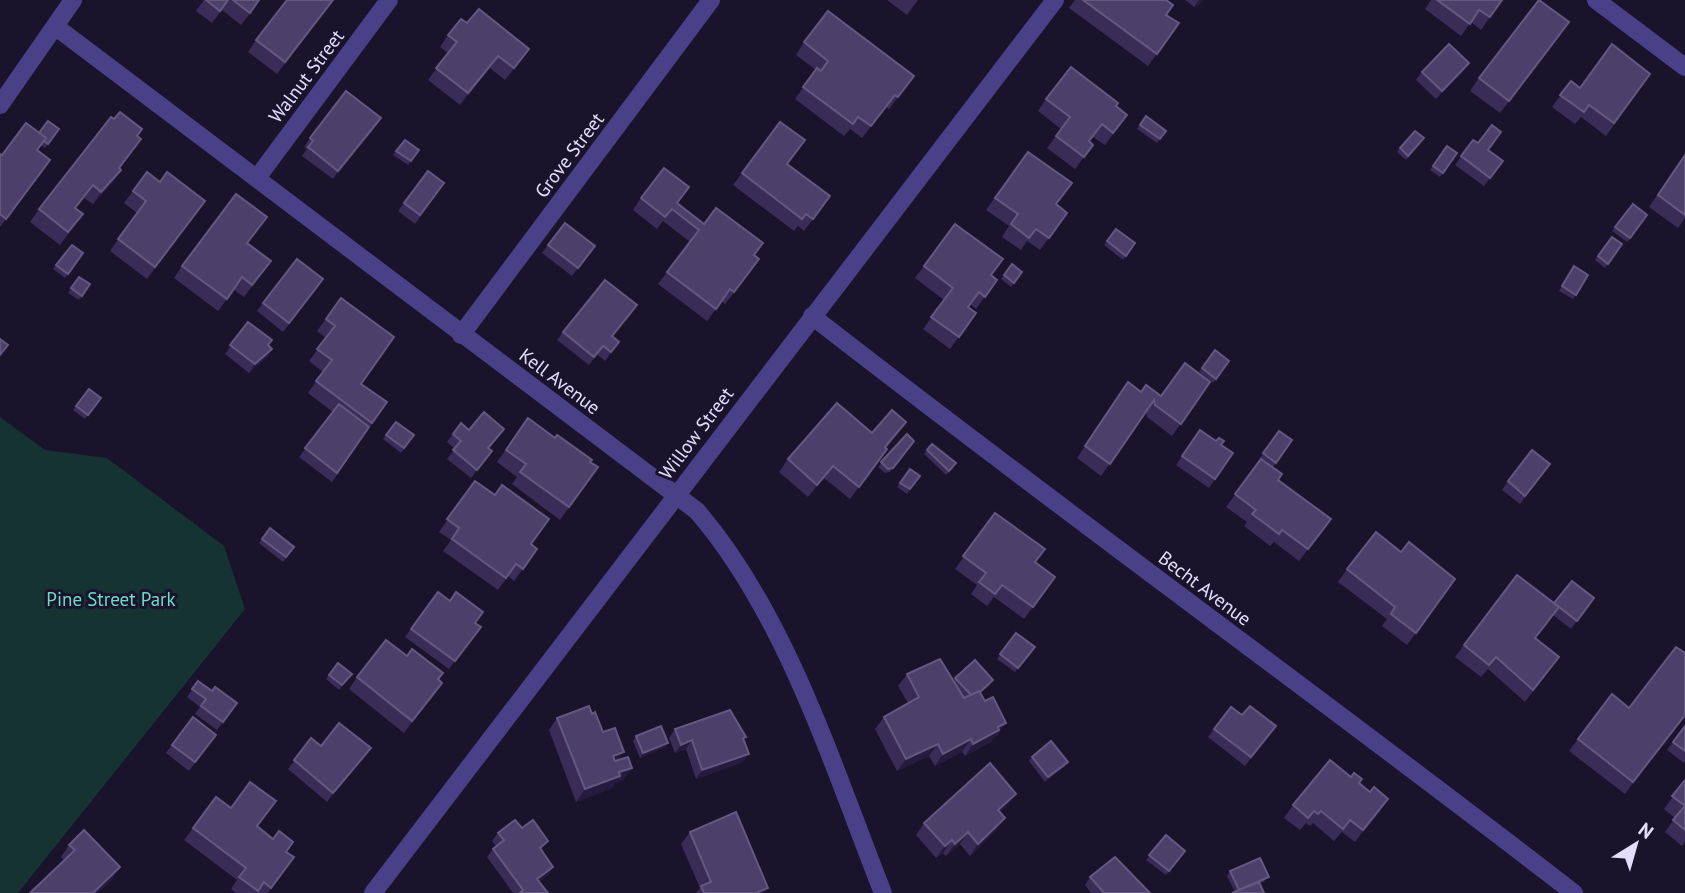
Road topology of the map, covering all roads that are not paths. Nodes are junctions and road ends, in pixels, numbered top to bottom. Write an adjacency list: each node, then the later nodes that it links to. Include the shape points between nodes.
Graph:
1 (73, 0): 6 (street)
2 (389, 0): 9 (street, Walnut Street)
3 (711, 0): 11 (street, Grove Street)
4 (1055, 0): 10 (street, Willow Street)
5 (1596, 0): 7 (street)
6 (56, 27): 8 (street); 9 (street, Kell Avenue)
7 (1685, 67)
8 (0, 105)
9 (257, 178): 11 (street, Kell Avenue)
10 (812, 316): 12 (street, Willow Street); 15 (street, Becht Avenue)
11 (461, 335): 12 (street, Kell Avenue)
12 (675, 496): 13 (street, Willow Street); 14 (street, Kell Avenue, via 697,511 725,544 775,629)
13 (373, 893)
14 (883, 893)
15 (1574, 893)

